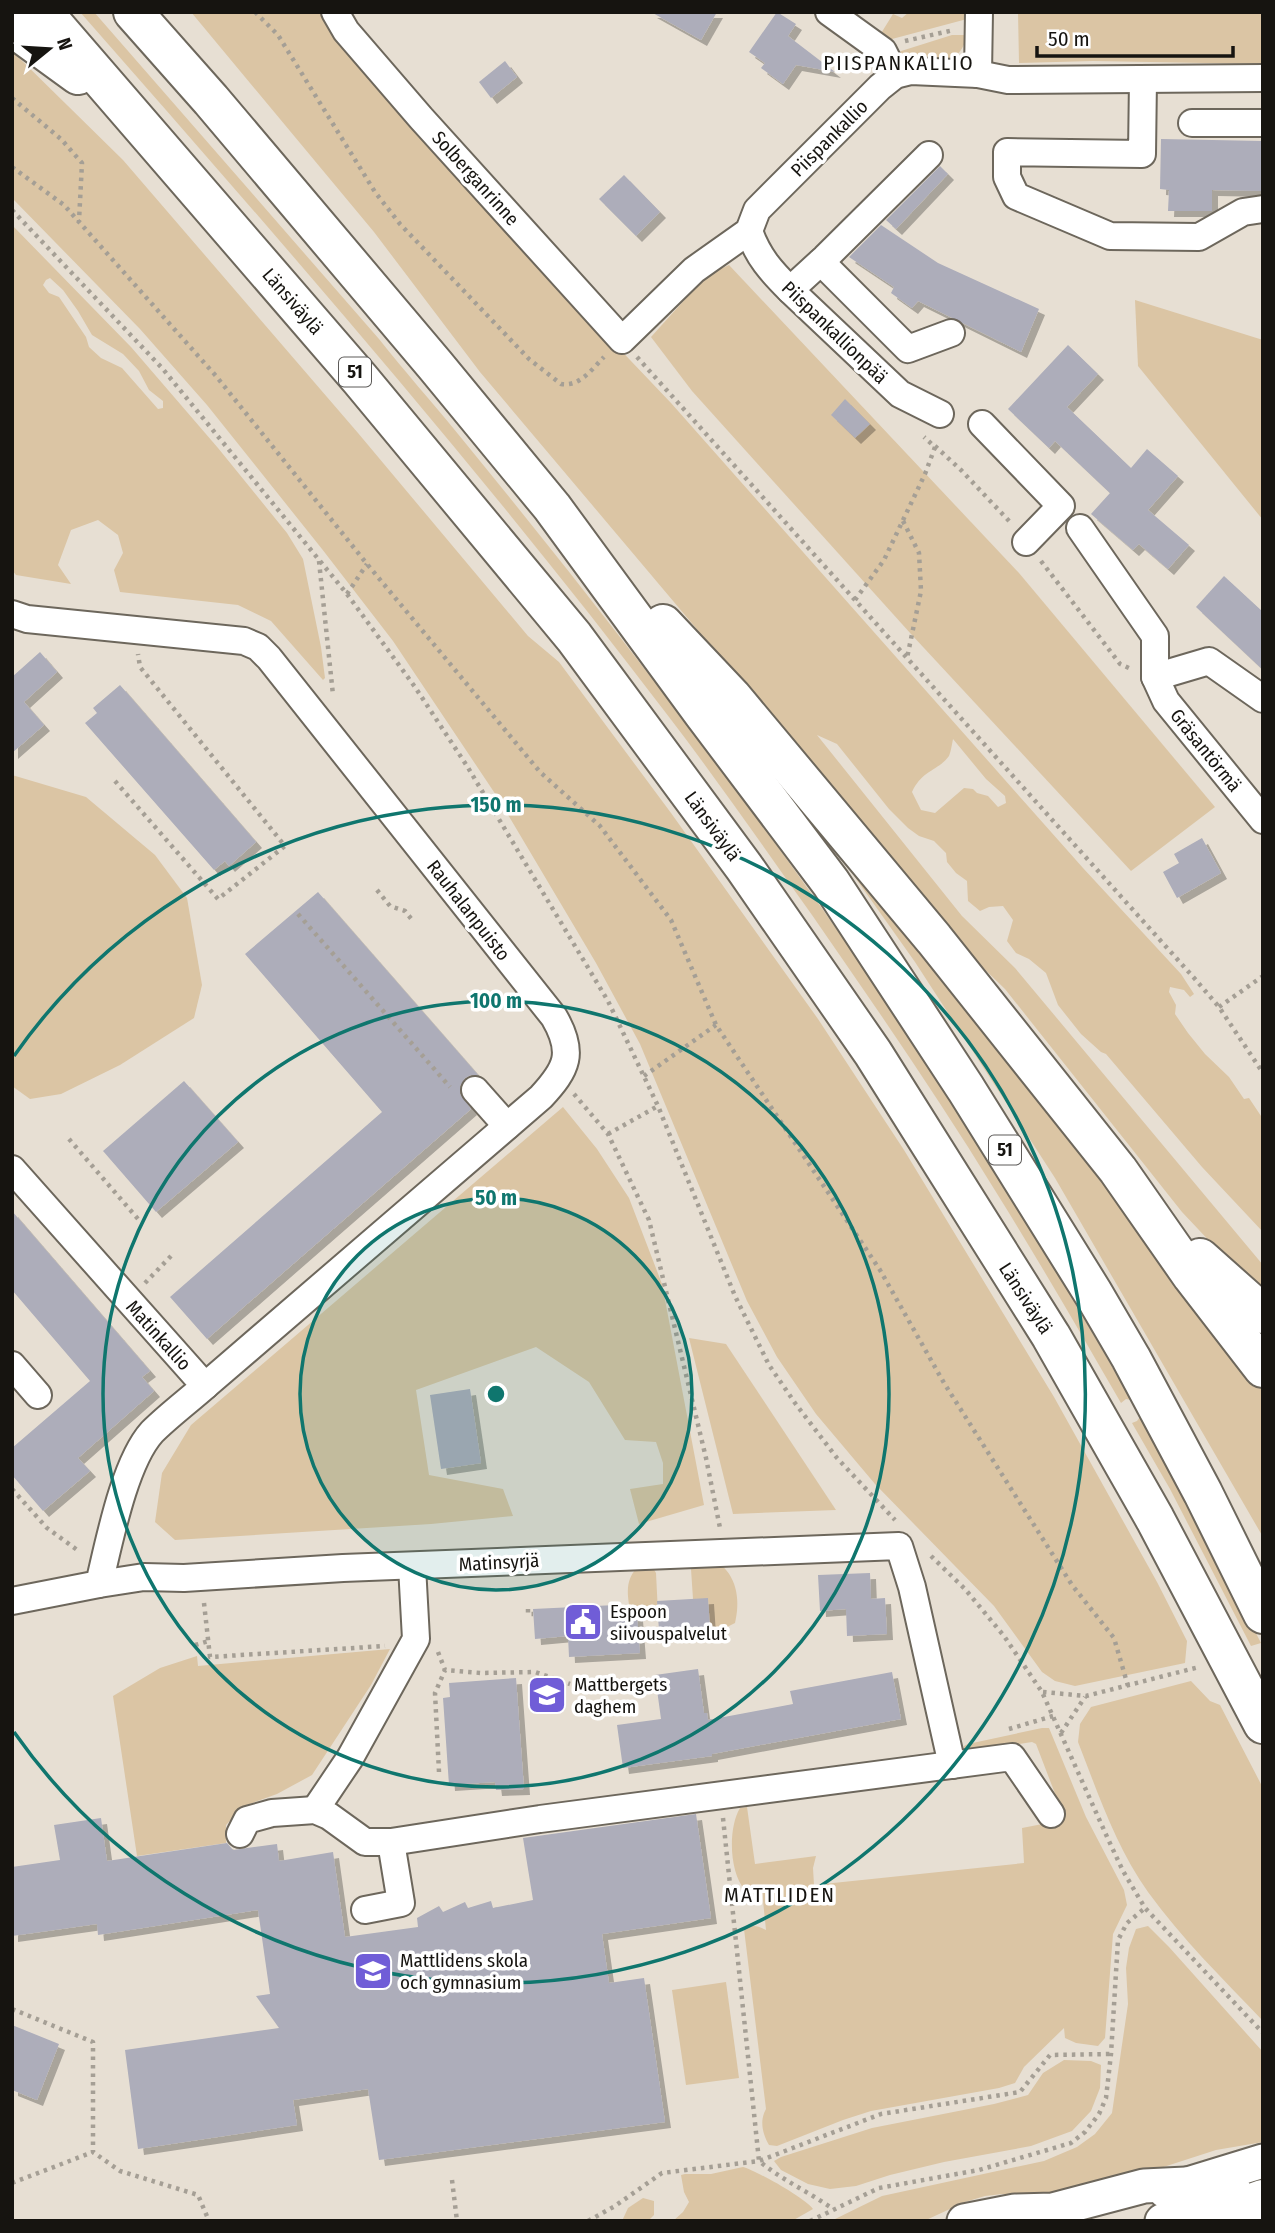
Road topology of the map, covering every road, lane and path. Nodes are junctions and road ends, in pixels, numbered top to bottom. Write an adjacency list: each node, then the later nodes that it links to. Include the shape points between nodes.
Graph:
1 (43, 12): 16 (highway, Länsiväylä / 51)
2 (133, 12): 15 (highway, 51)
3 (148, 12): 15 (highway)
4 (255, 12): 29 (path, via 278,35 374,192 400,224 529,359 561,384)
5 (335, 12): 28 (street, Solberganrinne, via 421,118)
6 (828, 12): 9 (street)
7 (979, 20): 9 (path); 10 (street)
8 (12, 27): 16 (highway, 51)
9 (883, 51): 11 (street)
10 (978, 74): 11 (street, via 911,71); 13 (street, via 1008,80)
11 (895, 75): 24 (street, Piispankallio, via 757,210)
12 (1263, 78): 13 (street)
13 (1143, 79): 21 (street, via 1142,154 1007,152 1007,177 1016,196 1110,236 1199,237 1243,212)
14 (12, 98): 23 (path, via 82,163)
15 (211, 100): 33 (highway, 51)
16 (130, 112): 94 (highway, Länsiväylä / 51, via 574,637 744,867 873,1053 1051,1336 1155,1519)
17 (1192, 123): 18 (street)
18 (1263, 123)
19 (929, 155): 25 (street)
20 (12, 167): 23 (path)
21 (1263, 209)
22 (12, 210): 37 (path, via 162,368)
23 (79, 221): 38 (path, via 216,376)
24 (749, 231): 26 (street, Piispankallionpää, via 756,251); 28 (street, Piispankallio, via 694,270)
25 (821, 262): 26 (street); 27 (street, via 908,349)
26 (790, 290): 30 (street, Piispankallionpää, via 900,394)
27 (951, 333)
28 (622, 340): 40 (path)
29 (582, 380)
30 (940, 414)
31 (982, 425): 36 (street, via 1061,506)
32 (935, 447): 34 (path)
33 (552, 507): 63 (highway, via 732,696); 84 (highway, 51, via 831,883 966,1089 1131,1358)
34 (903, 521): 40 (path); 43 (path, via 919,553 921,591)
35 (1080, 528): 44 (street, via 1155,636)
36 (1026, 542)
37 (319, 561): 39 (path); 46 (path)
38 (367, 564): 39 (path); 54 (path, via 540,772 600,826 671,920)
39 (347, 594): 56 (path, via 467,766 608,1001)
40 (855, 600): 43 (path)
41 (12, 614): 42 (street, Rauhalanpuisto)
42 (135, 629): 47 (path, via 140,667 285,846 218,899); 60 (street, Rauhalanpuisto, via 244,641 264,652 554,1017 566,1046 566,1062 541,1097)
43 (907, 658): 53 (path)
44 (1155, 677): 45 (street, via 1209,661); 48 (street, Gräsantörmä, via 1167,701)
45 (1263, 699)
46 (334, 703)
47 (115, 781)
48 (1263, 820)
49 (377, 890): 51 (path, via 390,906 405,911)
50 (298, 914): 57 (path)
51 (413, 921)
52 (1263, 976): 53 (path)
53 (1219, 1007): 55 (path)
54 (716, 1025): 56 (path); 91 (path, via 880,1270 944,1383 1072,1585 1114,1638)
55 (1263, 1073)
56 (645, 1076): 59 (path)
57 (465, 1091): 60 (street)
58 (576, 1096): 61 (path)
59 (658, 1106): 61 (path); 75 (path, via 735,1296 769,1365)
60 (508, 1126): 71 (street, Rauhalanpuisto)
61 (608, 1134): 74 (path, via 649,1220)
62 (69, 1139): 65 (path)
63 (1118, 1170): 68 (highway, via 1210,1268); 70 (highway)
64 (16, 1181): 71 (street, Matinkallio)
65 (138, 1219)
66 (171, 1256): 67 (path)
67 (152, 1277)
68 (1263, 1314)
69 (12, 1365): 72 (street)
70 (1263, 1368)
71 (205, 1386): 79 (street, Matinkallio, via 151,1434 133,1464)
72 (38, 1395)
73 (12, 1489): 76 (path, via 47,1528)
74 (717, 1514)
75 (901, 1537): 78 (street, Matinsyrjä); 96 (street)
76 (80, 1553)
77 (928, 1553): 92 (path, via 1004,1636)
78 (412, 1566): 79 (street, Matinsyrjä, via 144,1577); 86 (street)
79 (99, 1584): 81 (street)
80 (203, 1594): 85 (path)
81 (12, 1601)
82 (528, 1609): 83 (path, via 528,1614)
83 (533, 1614)
84 (1263, 1614)
85 (209, 1641): 86 (path, via 210,1657); 87 (path)
86 (426, 1644): 89 (path); 99 (street)
87 (195, 1645)
88 (1200, 1667): 91 (path)
89 (445, 1670): 90 (path, via 535,1672); 97 (path, via 435,1693)
90 (570, 1684)
91 (1128, 1686): 93 (path)
92 (1042, 1692): 93 (path); 95 (path)
93 (1086, 1696): 95 (path)
94 (1263, 1724)
95 (1061, 1733): 103 (path, via 1123,1871)
96 (952, 1765): 98 (street); 100 (street, via 1012,1757)
97 (439, 1772)
98 (720, 1796): 102 (street); 109 (path)
99 (315, 1810): 101 (street, via 272,1812 247,1820); 102 (street, via 365,1842)
100 (1051, 1814)
101 (240, 1834)
102 (391, 1842): 104 (street, via 401,1903)
103 (1145, 1908): 106 (path); 107 (path, via 1127,1923 1118,1940)
104 (365, 1910)
105 (12, 2009): 108 (path, via 93,2042)
106 (1263, 2033)
107 (1111, 2054): 109 (path, via 1050,2055 1020,2092 881,2114); 116 (path, via 1106,2098 1085,2133 1072,2143 979,2170 879,2188)
108 (93, 2152): 113 (path); 117 (path, via 120,2171 198,2195)
109 (759, 2161): 116 (path); 119 (path, via 662,2173)
110 (1263, 2161): 114 (main road)
111 (453, 2180): 118 (path)
112 (1263, 2181): 123 (main road, via 1208,2199)
113 (12, 2183)
114 (1186, 2184): 121 (main road, via 1144,2186 1053,2210 1015,2211); 122 (main road)
115 (1263, 2199): 124 (highway)
116 (833, 2209): 120 (path)
117 (209, 2221)
118 (457, 2221)
119 (588, 2221)
120 (810, 2221)
121 (964, 2221)
122 (1100, 2221)
123 (1162, 2221)
124 (1222, 2221)

